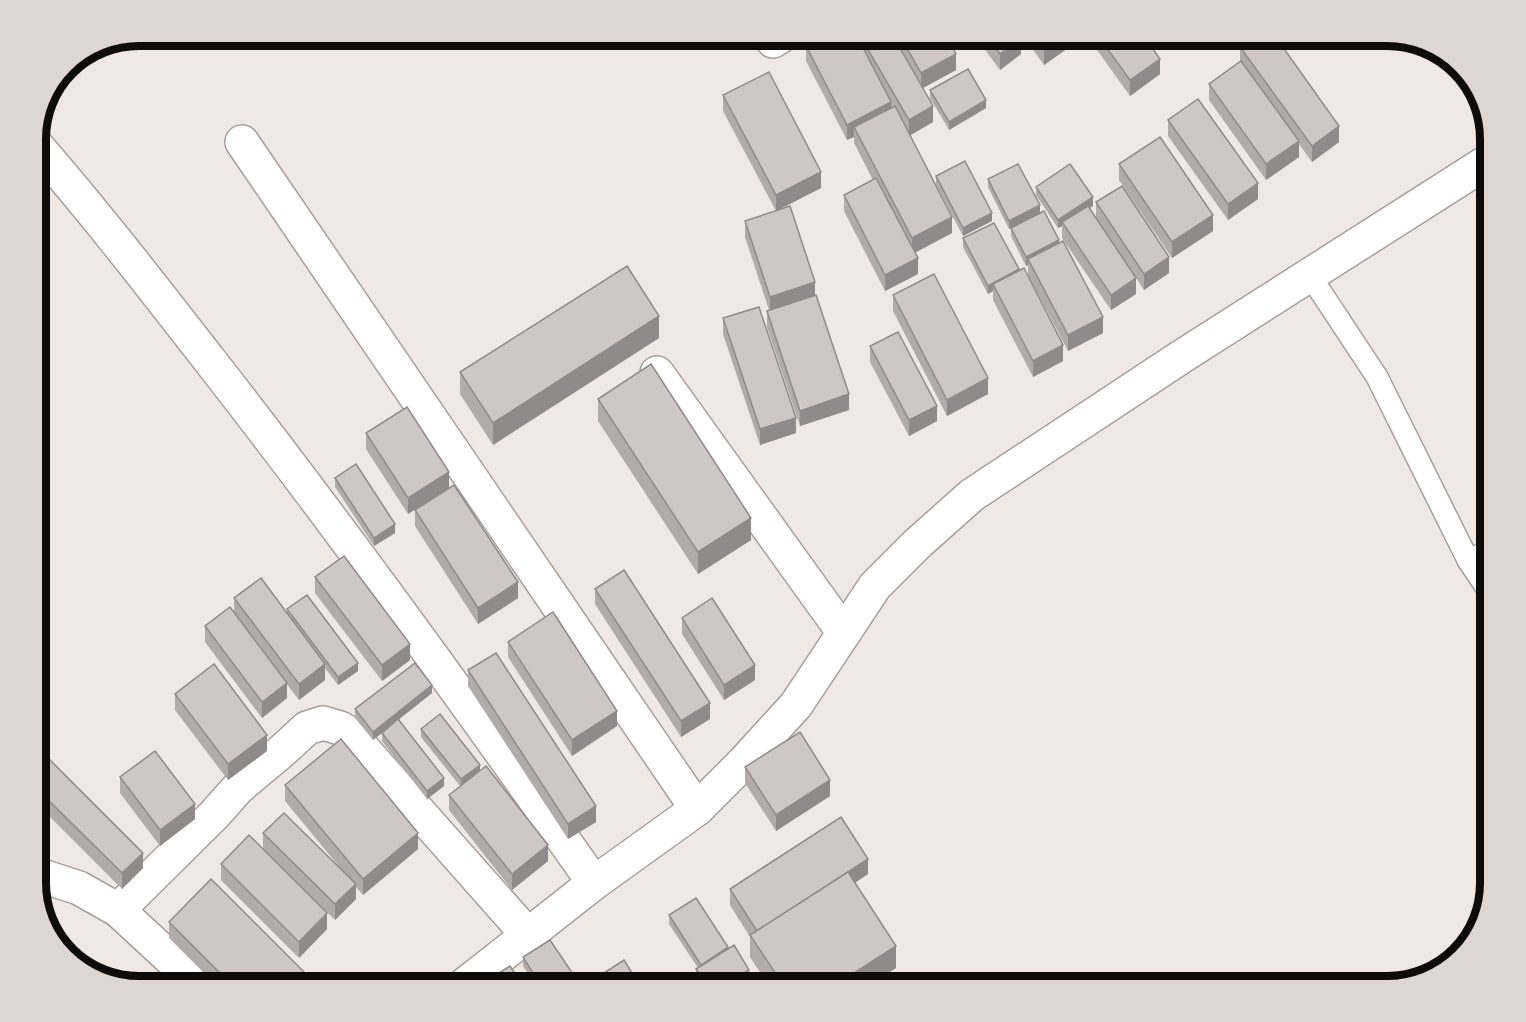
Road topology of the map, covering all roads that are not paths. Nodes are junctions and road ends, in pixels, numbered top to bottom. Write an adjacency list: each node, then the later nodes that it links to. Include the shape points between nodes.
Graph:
1 (242, 142): 10 (street)
2 (47, 158): 12 (street, via 302,478)
3 (1480, 166): 4 (street)
4 (1309, 274): 7 (lane, via 1377,377); 9 (street, via 972,495 875,586)
5 (657, 373): 9 (street)
6 (1480, 555): 7 (lane)
7 (1468, 560): 8 (lane)
8 (1480, 578)
9 (844, 633): 10 (street, via 796,705)
10 (697, 809): 12 (street)
11 (47, 878): 13 (street, via 79,888)
12 (594, 883): 14 (street)
13 (118, 910): 14 (street, via 238,788 307,728 323,723 350,734); 15 (street)
14 (527, 934): 16 (street)
15 (189, 976)
16 (475, 976)

